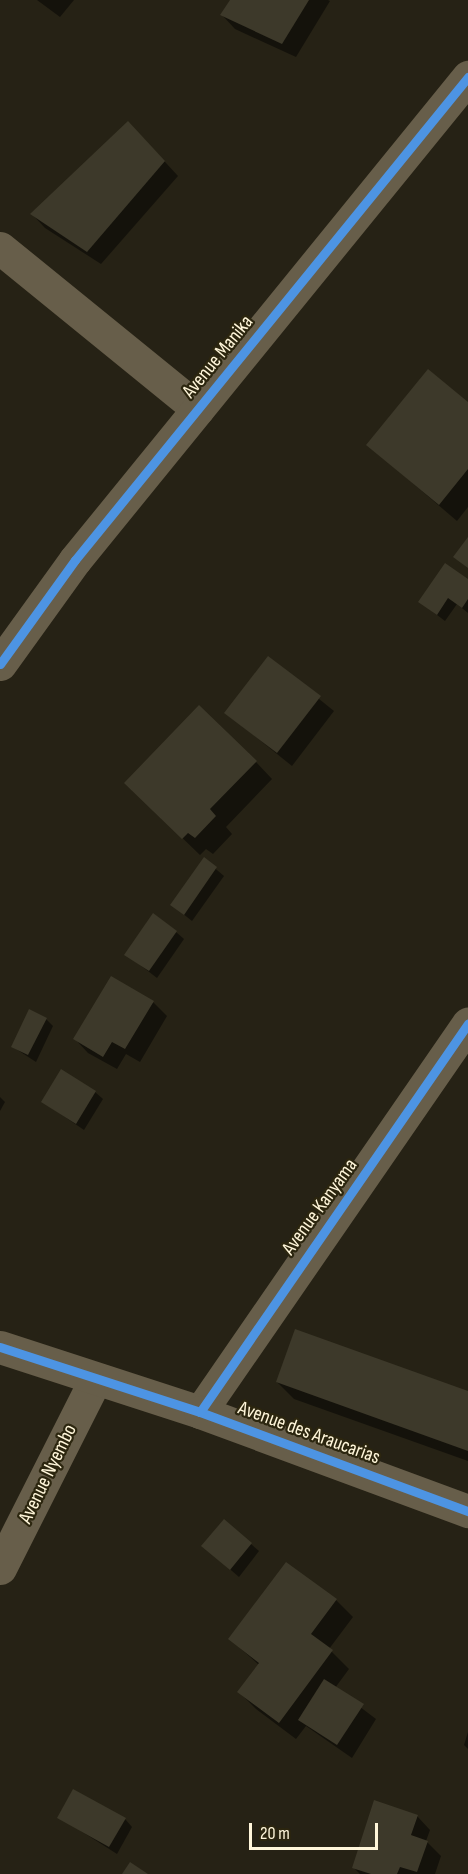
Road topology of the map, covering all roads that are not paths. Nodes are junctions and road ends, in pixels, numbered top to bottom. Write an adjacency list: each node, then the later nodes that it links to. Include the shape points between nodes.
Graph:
1 (468, 76): 3 (street, Avenue Manika)
2 (0, 248): 3 (street)
3 (198, 410): 4 (street, Avenue Manika, via 75,560)
4 (0, 664)
5 (468, 1023): 8 (street, Avenue Kanyama)
6 (0, 1347): 7 (street, Avenue des Araucarias)
7 (95, 1380): 8 (street, Avenue des Araucarias); 10 (street, Avenue Nyembo)
8 (200, 1412): 9 (street, Avenue des Araucarias)
9 (468, 1511)
10 (0, 1568)

